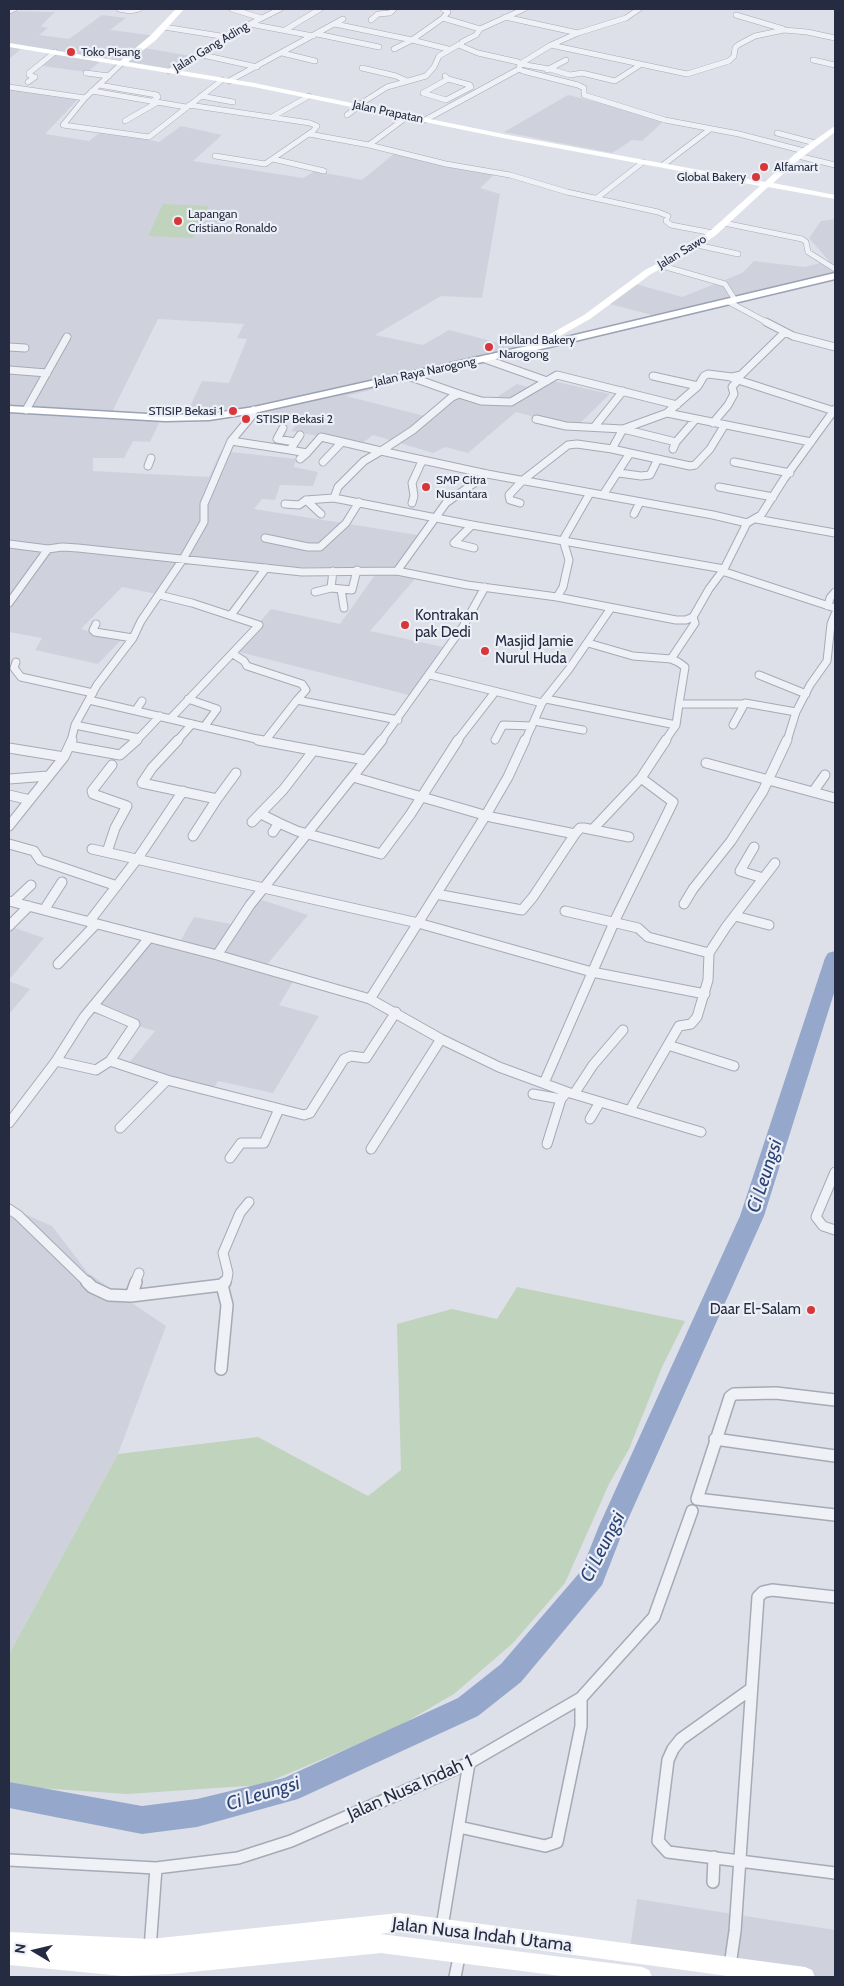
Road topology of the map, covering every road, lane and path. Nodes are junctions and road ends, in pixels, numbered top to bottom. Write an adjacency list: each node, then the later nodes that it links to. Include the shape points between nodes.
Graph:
1 (14, 9): 13 (street)
2 (119, 9): 3 (street)
3 (140, 9)
4 (177, 9): 22 (main road)
5 (232, 9): 16 (street)
6 (280, 9): 16 (street, Jalan Gang Ading)
7 (320, 9): 24 (street)
8 (394, 9): 19 (street)
9 (455, 9): 12 (street)
10 (524, 9): 15 (street)
11 (639, 9): 26 (street, via 610,24)
12 (446, 10): 17 (street)
13 (9, 12)
14 (736, 15): 25 (street)
15 (505, 17): 23 (street); 26 (street)
16 (261, 18): 20 (street, Jalan Gang Ading)
17 (444, 18): 23 (street); 30 (street)
18 (343, 19): 21 (street)
19 (371, 20)
20 (250, 24): 24 (street); 28 (street, Jalan Gang Ading)
21 (335, 24): 27 (street); 30 (street)
22 (164, 27): 28 (street); 43 (main road)
23 (480, 29): 31 (street)
24 (285, 30): 27 (street)
25 (788, 31): 29 (street); 44 (street, via 750,37 738,45 729,61 691,74)
26 (578, 33): 33 (street)
27 (315, 35): 34 (street); 38 (street)
28 (227, 37): 39 (street, Jalan Gang Ading)
29 (835, 38)
30 (412, 40): 35 (street); 36 (street)
31 (460, 44): 36 (street); 46 (street)
32 (9, 45): 37 (main road, Jalan Prapatan)
33 (551, 45): 44 (street); 46 (street)
34 (379, 47)
35 (394, 49)
36 (448, 49): 55 (street, via 439,56 431,72)
37 (55, 52): 43 (main road, Jalan Prapatan); 56 (street, via 29,73 35,77)
38 (282, 53): 42 (street); 47 (street)
39 (198, 54): 47 (street); 50 (street, Jalan Gang Ading)
40 (566, 60): 49 (street)
41 (813, 60): 45 (street)
42 (315, 61)
43 (122, 63): 50 (main road, Jalan Prapatan); 53 (street)
44 (640, 65): 49 (street, via 615,81)
45 (835, 65)
46 (520, 66): 49 (street); 52 (street); 71 (street)
47 (257, 67): 54 (street)
48 (362, 68): 55 (street)
49 (550, 69): 52 (street)
50 (169, 71): 54 (main road, Jalan Prapatan)
51 (86, 73): 53 (street)
52 (538, 75): 74 (street, via 578,85 584,88 584,95 590,97)
53 (109, 76): 57 (street)
54 (225, 80): 61 (street); 62 (main road, Jalan Prapatan)
55 (409, 81): 59 (street); 67 (street, via 386,87)
56 (28, 82)
57 (99, 85): 60 (street); 64 (street, via 158,95)
58 (9, 87): 63 (street)
59 (432, 87): 59 (street, via 423,93 446,100 472,87 446,77)
60 (92, 91): 63 (street); 64 (street)
61 (201, 96): 65 (street); 66 (street)
62 (309, 96): 67 (main road, Jalan Prapatan); 70 (street)
63 (86, 98): 66 (street, via 63,125 149,137)
64 (156, 102): 66 (street); 72 (street)
65 (233, 102)
66 (188, 106): 70 (street)
67 (358, 106): 68 (street); 69 (main road, Jalan Prapatan)
68 (347, 115)
69 (408, 116): 71 (main road, Jalan Prapatan); 78 (street)
70 (272, 118): 76 (street, via 317,125)
71 (425, 120): 83 (main road, Jalan Prapatan)
72 (125, 121)
73 (835, 128): 77 (main road, Jalan Sawo)
74 (709, 130): 80 (street, via 739,134); 84 (street)
75 (777, 133): 77 (street)
76 (308, 134): 78 (street); 82 (street)
77 (815, 143): 80 (main road, Jalan Sawo)
78 (369, 145): 79 (street); 89 (street)
79 (360, 151)
80 (801, 154): 85 (street); 87 (main road, Jalan Sawo)
81 (215, 156): 82 (street, via 261,165)
82 (273, 159): 86 (street)
83 (644, 162): 84 (main road, Jalan Prapatan); 89 (street)
84 (663, 165): 87 (main road, Jalan Prapatan)
85 (835, 165)
86 (324, 170)
87 (766, 184): 88 (main road); 90 (main road, Jalan Sawo)
88 (835, 197)
89 (597, 198): 91 (street, via 665,214 671,225)
90 (724, 223): 91 (main road, Jalan Sawo); 95 (street, via 802,240 806,242 808,252)
91 (713, 233): 92 (main road, Jalan Sawo)
92 (697, 245): 93 (street); 94 (main road, Jalan Sawo)
93 (738, 254)
94 (659, 265): 97 (street, via 725,284); 103 (main road, Jalan Sawo, via 587,318)
95 (835, 269)
96 (835, 276): 97 (main road, Jalan Raya Narogong)
97 (732, 301): 98 (street); 103 (main road, Jalan Raya Narogong)
98 (785, 332): 101 (street); 109 (street)
99 (67, 337): 106 (street)
100 (9, 347): 102 (street)
101 (835, 347)
102 (25, 348)
103 (532, 348): 104 (main road, Jalan Raya Narogong)
104 (485, 358): 107 (main road, Jalan Raya Narogong); 110 (street)
105 (9, 370): 106 (street)
106 (48, 373): 116 (street)
107 (405, 375): 113 (street); 117 (main road, Jalan Raya Narogong)
108 (653, 376): 111 (street)
109 (735, 379): 111 (street, via 708,374); 118 (street); 122 (street, via 734,394)
110 (547, 381): 112 (street, via 557,375); 113 (street, via 511,402 480,400)
111 (698, 386): 114 (street)
112 (623, 391): 114 (street); 123 (street)
113 (459, 394): 135 (street)
114 (677, 405): 119 (street)
115 (9, 409): 116 (main road, Jalan Raya Narogong)
116 (26, 410): 117 (main road, Jalan Raya Narogong, via 180,418)
117 (254, 410): 128 (street, via 251,418)
118 (834, 410): 131 (street)
119 (667, 413): 121 (street); 126 (street)
120 (536, 419): 123 (street, via 566,426)
121 (695, 420): 122 (street); 132 (street)
122 (714, 423): 124 (street)
123 (595, 426): 126 (street)
124 (724, 426): 131 (street); 140 (street, via 695,465)
125 (283, 428): 129 (street, via 278,439)
126 (623, 429): 132 (street); 133 (street)
127 (300, 435): 129 (street)
128 (230, 441): 134 (street); 172 (street, via 204,504 204,522)
129 (295, 442): 134 (street)
130 (342, 442): 135 (street); 136 (street, via 321,437); 142 (street)
131 (811, 442): 146 (street)
132 (674, 446)
133 (612, 449): 137 (street); 148 (street, via 571,444)
134 (290, 450): 136 (street)
135 (381, 451): 141 (street); 153 (street, via 364,461 338,487)
136 (307, 453): 139 (street)
137 (630, 453): 140 (street); 145 (street)
138 (151, 458): 144 (street)
139 (300, 459)
140 (658, 459): 145 (street, via 650,475)
141 (422, 461): 147 (street); 157 (street, via 412,483)
142 (322, 462)
143 (734, 462): 146 (street)
144 (148, 466)
145 (619, 473): 151 (street)
146 (790, 473): 152 (street)
147 (487, 474): 148 (street); 162 (street, via 446,504)
148 (523, 480): 150 (street); 158 (street, via 508,498)
149 (719, 487): 152 (street)
150 (590, 493): 151 (street); 168 (street)
151 (603, 495): 156 (street)
152 (773, 497): 163 (street)
153 (334, 498): 154 (street); 155 (street)
154 (306, 500): 159 (street, via 299,505); 160 (street)
155 (359, 502): 162 (street); 167 (street, via 346,524 320,547)
156 (640, 502): 161 (street); 164 (street)
157 (412, 503)
158 (520, 503)
159 (285, 504)
160 (321, 514)
161 (634, 514)
162 (436, 518): 165 (street); 177 (street)
163 (756, 519): 164 (street); 166 (street)
164 (747, 523): 175 (street)
165 (472, 525): 168 (street); 170 (street, via 454,543)
166 (835, 533)
167 (265, 538)
168 (563, 540): 175 (street); 184 (street, via 569,560)
169 (9, 544): 171 (street)
170 (474, 548)
171 (48, 549): 172 (street, via 62,547); 185 (street)
172 (183, 559): 173 (street); 183 (street)
173 (266, 568): 176 (street); 190 (street)
174 (357, 570): 176 (street); 177 (street); 180 (street, via 352,590)
175 (723, 570): 186 (street); 191 (street)
176 (333, 571): 179 (street)
177 (397, 571): 178 (street)
178 (485, 587): 184 (street); 200 (street, via 464,625)
179 (331, 588): 180 (street); 182 (street)
180 (341, 589): 187 (street)
181 (835, 591): 186 (street)
182 (315, 592)
183 (159, 595): 190 (street); 193 (street)
184 (558, 597): 188 (street)
185 (9, 603)
186 (831, 607)
187 (344, 608)
188 (611, 608): 191 (street, via 680,620); 194 (street)
189 (835, 614): 197 (street, via 831,624)
190 (230, 615): 195 (street, via 259,625)
191 (693, 617): 196 (street, via 695,623)
192 (96, 624): 193 (street, via 94,631)
193 (133, 638): 205 (street)
194 (588, 643): 196 (street, via 633,656); 209 (street)
195 (233, 654): 206 (street); 207 (street, via 247,666 302,684 306,690)
196 (671, 658): 210 (street, via 685,667)
197 (831, 661): 204 (street)
198 (16, 662): 199 (street)
199 (17, 674): 202 (street); 205 (street)
200 (430, 674): 203 (street); 216 (street)
201 (759, 675): 204 (street)
202 (10, 682)
203 (495, 692): 209 (street); 244 (street, via 456,742)
204 (806, 694): 213 (street)
205 (91, 696): 212 (street); 220 (street)
206 (188, 700): 215 (street); 222 (street, via 217,709)
207 (297, 700): 216 (street); 226 (street)
208 (142, 701): 212 (street)
209 (544, 701): 217 (street); 219 (street)
210 (679, 704): 211 (street); 219 (street)
211 (744, 704): 213 (street); 221 (street)
212 (136, 710): 214 (street)
213 (796, 712): 240 (street)
214 (160, 716): 215 (street); 224 (street)
215 (171, 718): 218 (street)
216 (398, 720): 231 (street)
217 (533, 723): 223 (street); 225 (street, via 503,725); 249 (street)
218 (192, 724): 222 (street); 241 (street, via 142,782)
219 (676, 724): 238 (street)
220 (75, 725): 224 (street); 227 (street)
221 (732, 725)
222 (204, 727): 226 (street)
223 (583, 730)
224 (139, 738): 227 (street, via 120,755)
225 (495, 740)
226 (265, 741): 229 (street)
227 (70, 746): 230 (street)
228 (9, 748): 230 (street)
229 (314, 750): 231 (street); 248 (street)
230 (64, 757): 236 (street)
231 (365, 760): 237 (street)
232 (706, 763): 240 (street)
233 (112, 765): 264 (street, via 92,792 127,805)
234 (236, 773): 246 (street)
235 (825, 775): 242 (street)
236 (48, 776): 239 (street); 247 (street)
237 (353, 777): 244 (street); 256 (street)
238 (641, 778): 253 (street); 279 (street, via 672,802)
239 (9, 779)
240 (768, 780): 242 (street); 274 (street, via 732,841)
241 (182, 791): 246 (street); 265 (street)
242 (813, 792): 245 (street)
243 (9, 796): 247 (street)
244 (422, 798): 249 (street); 256 (street, via 381,854)
245 (835, 798)
246 (217, 799): 258 (street)
247 (30, 800): 252 (street)
248 (261, 814): 250 (street); 251 (street)
249 (486, 815): 257 (street); 272 (street)
250 (252, 822)
251 (279, 823): 254 (street); 255 (street)
252 (9, 826)
253 (592, 829): 257 (street, via 580,828); 259 (street)
254 (297, 830): 256 (street); 260 (street)
255 (273, 832)
256 (307, 833): 271 (street)
257 (575, 834): 272 (street, via 522,910)
258 (193, 836)
259 (629, 837)
260 (292, 839)
261 (9, 844): 270 (street, via 34,852 40,860)
262 (754, 847): 267 (street, via 740,871)
263 (92, 849): 264 (street)
264 (107, 852): 265 (street)
265 (138, 858): 270 (street); 271 (street)
266 (775, 863): 267 (street)
267 (763, 878): 278 (street)
268 (62, 882): 276 (street)
269 (31, 885): 273 (street)
270 (117, 886): 280 (street)
271 (264, 888): 281 (street); 286 (street)
272 (436, 894): 281 (street)
273 (11, 902): 275 (street)
274 (684, 904)
275 (29, 906): 276 (street); 283 (street)
276 (44, 910): 280 (street)
277 (565, 911): 279 (street)
278 (735, 916): 282 (street); 285 (street)
279 (614, 922): 285 (street, via 640,929 648,937); 288 (street)
280 (93, 923): 284 (street); 287 (street)
281 (418, 923): 288 (street); 290 (street)
282 (768, 925)
283 (9, 926)
284 (149, 938): 286 (street); 291 (street)
285 (709, 953): 289 (street, via 710,970)
286 (217, 955): 290 (street)
287 (58, 964)
288 (592, 972): 289 (street); 300 (street)
289 (704, 994): 295 (street, via 693,1022 679,1026)
290 (370, 999): 292 (street)
291 (93, 1006): 296 (street); 297 (street, via 135,1023)
292 (396, 1012): 294 (street); 304 (street, via 366,1058 353,1056 344,1059 310,1113 302,1115)
293 (623, 1030): 302 (street)
294 (441, 1039): 300 (street, via 499,1067); 311 (street)
295 (668, 1045): 298 (street); 305 (street)
296 (56, 1061): 297 (street, via 94,1070); 307 (street)
297 (110, 1061): 299 (street)
298 (734, 1066)
299 (167, 1080): 304 (street); 308 (street)
300 (544, 1083): 302 (street)
301 (533, 1094): 302 (street)
302 (567, 1095): 303 (street); 310 (street)
303 (600, 1102): 305 (street); 306 (street)
304 (279, 1109): 312 (street, via 264,1143 241,1143)
305 (630, 1110): 309 (street)
306 (590, 1120)
307 (9, 1123)
308 (120, 1128)
309 (701, 1132)
310 (547, 1144)
311 (371, 1149)
312 (230, 1158)
313 (835, 1172): 314 (street)
314 (833, 1184): 317 (street, via 816,1217 823,1226)
315 (250, 1202): 319 (street, via 240,1213 223,1253 228,1273)
316 (9, 1209): 320 (street, via 92,1288 109,1295)
317 (835, 1230)
318 (138, 1273): 320 (street)
319 (222, 1285): 320 (street); 321 (street, via 227,1305)
320 (131, 1296)
321 (221, 1369)
322 (835, 1400): 323 (street, via 734,1394 730,1397)
323 (715, 1440): 324 (street); 326 (street, via 696,1499)
324 (835, 1456)
325 (692, 1511): 329 (street, Jalan Nusa Indah 1, via 654,1617)
326 (835, 1515)
327 (835, 1597): 328 (street, via 772,1590 760,1594)
328 (751, 1689): 332 (street, via 681,1739 668,1760 658,1841 668,1852); 334 (street)
329 (581, 1698): 330 (street, Jalan Nusa Indah 1); 331 (street, via 581,1726 557,1842 545,1846)
330 (469, 1763): 331 (street); 335 (street, Jalan Nusa Indah 1, via 291,1841 238,1858)
331 (459, 1827): 338 (street)
332 (714, 1857): 334 (street); 337 (street)
333 (9, 1860): 335 (street, Jalan Nusa Indah 1)
334 (739, 1860): 336 (street); 344 (street)
335 (156, 1868): 340 (street)
336 (835, 1873)
337 (713, 1882)
338 (442, 1927): 340 (main road, Jalan Nusa Indah Utama, via 390,1923); 344 (main road, Jalan Nusa Indah Utama)
339 (9, 1942): 341 (main road, Jalan Nusa Indah Utama)
340 (150, 1949): 341 (main road, Jalan Nusa Indah Utama)
341 (58, 1952): 343 (street, Jalan Nusa Indah Utama); 345 (street, Jalan Nusa Indah Utama)
342 (460, 1952): 345 (street, Jalan Nusa Indah Utama, via 381,1943); 346 (street); 347 (street, Jalan Nusa Indah Utama)
343 (9, 1955)
344 (730, 1966): 348 (main road, Jalan Nusa Indah Utama)
345 (122, 1971)
346 (455, 1977)
347 (642, 1977)
348 (805, 1977)

